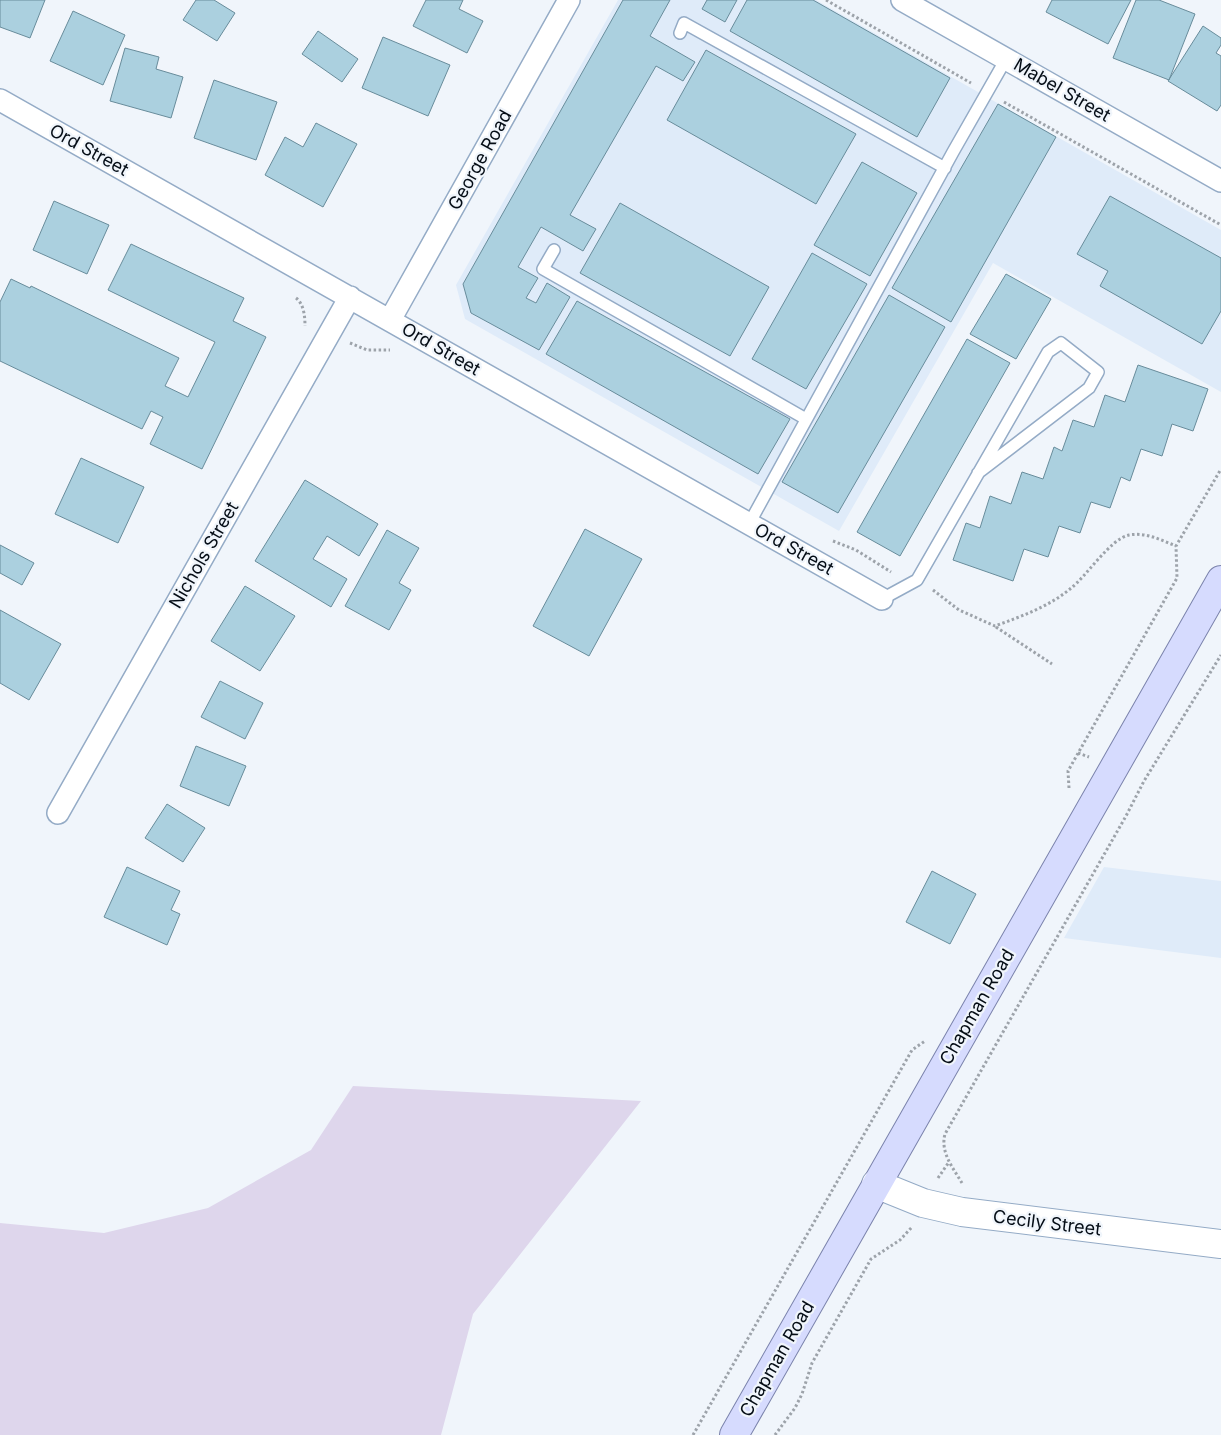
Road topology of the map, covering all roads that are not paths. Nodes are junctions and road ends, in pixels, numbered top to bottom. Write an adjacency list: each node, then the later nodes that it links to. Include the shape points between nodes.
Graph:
1 (569, 0): 10 (street, George Road)
2 (902, 0): 4 (street, Mabel Street)
3 (680, 32): 6 (lane, via 684,23)
4 (1006, 59): 6 (lane); 7 (street, Mabel Street)
5 (0, 100): 9 (street, Ord Street)
6 (945, 168): 11 (lane)
7 (1221, 181)
8 (554, 250): 11 (lane, via 543,269)
9 (350, 297): 10 (street, Ord Street); 16 (street, Nichols Street)
10 (390, 320): 13 (street, Ord Street)
11 (806, 419): 13 (lane)
12 (978, 473): 12 (lane, via 1048,352 1061,343 1098,372 1089,388); 15 (lane, via 917,580)
13 (750, 524): 15 (street, Ord Street)
14 (1221, 580): 17 (main road, Chapman Road)
15 (882, 599)
16 (58, 813)
17 (876, 1184): 18 (street, Cecily Street, via 923,1203 962,1212); 19 (main road, Chapman Road)
18 (1221, 1244)
19 (734, 1435)

